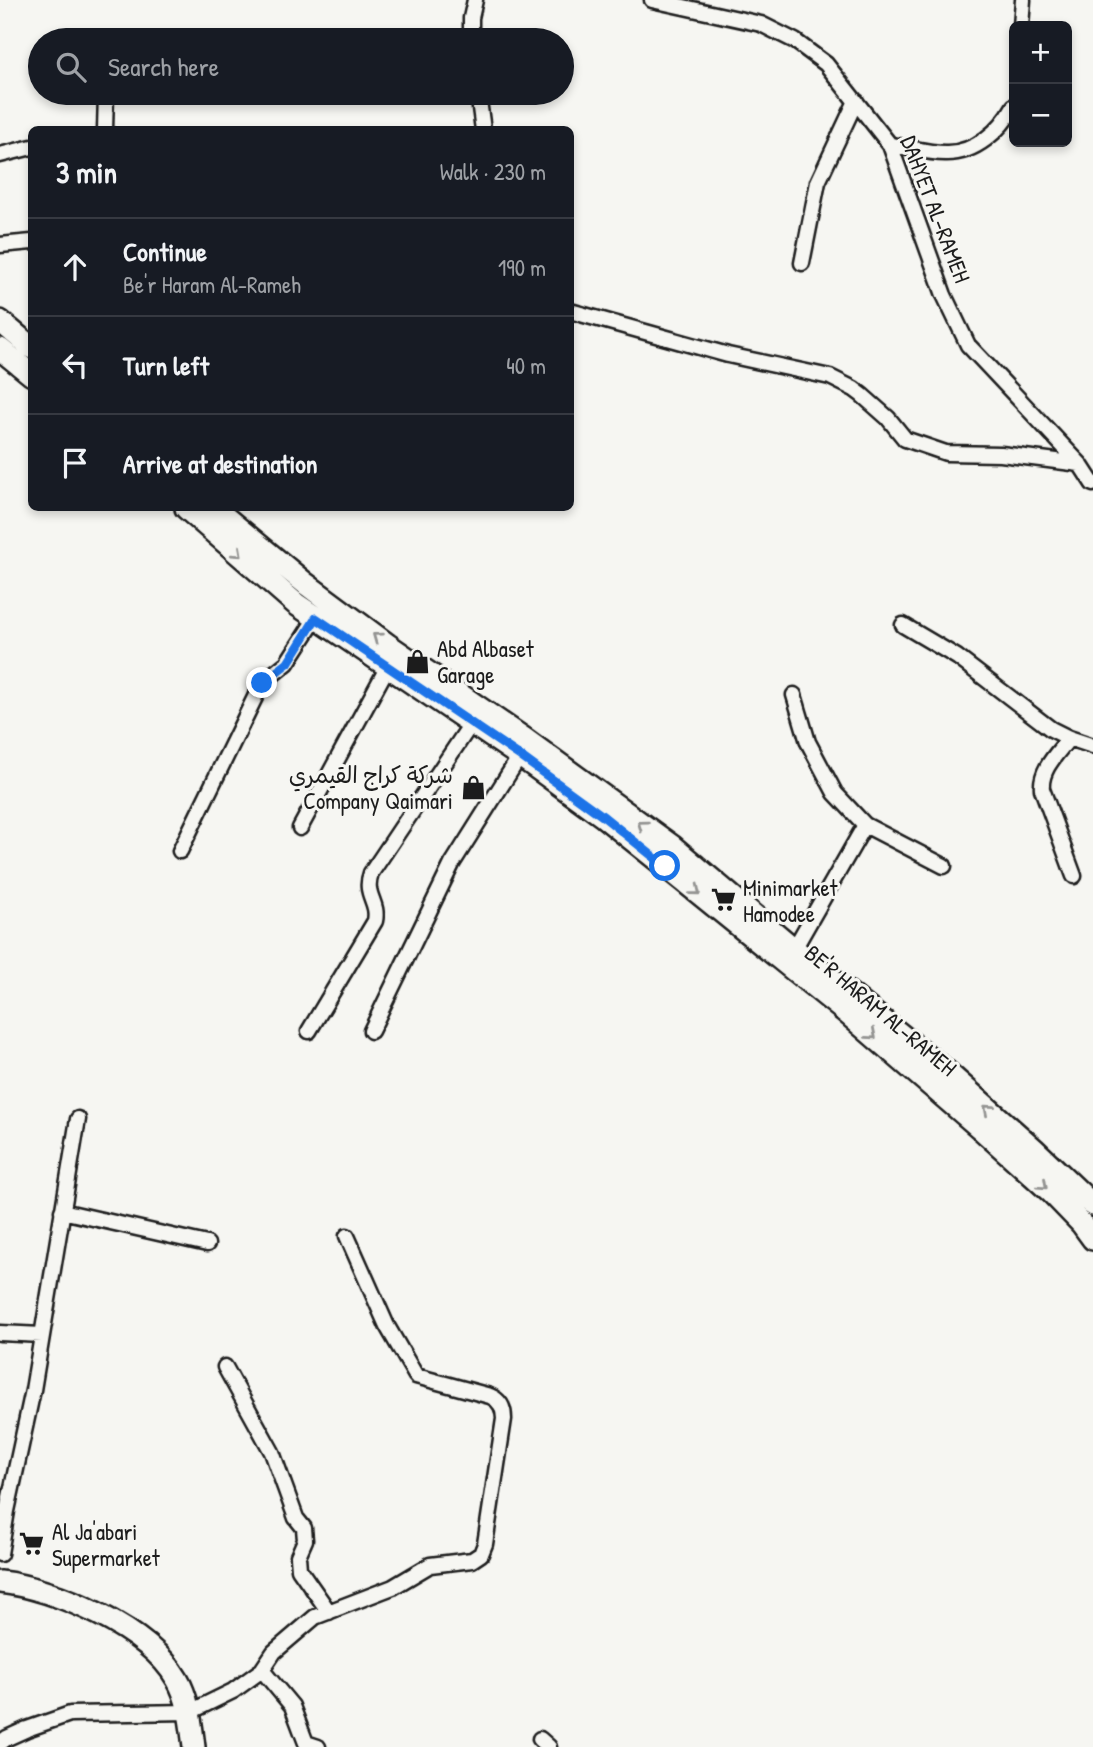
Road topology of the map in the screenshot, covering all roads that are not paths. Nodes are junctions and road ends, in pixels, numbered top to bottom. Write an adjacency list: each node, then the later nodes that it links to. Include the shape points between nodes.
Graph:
1 (475, 0): 5 (street)
2 (652, 0): 6 (street, DAHYET AL-RAMEH, via 761,24 784,35 825,64)
3 (1023, 0): 4 (street)
4 (1021, 21)
5 (471, 28)
6 (856, 101): 12 (street, DAHYET AL-RAMEH); 17 (street, via 818,182)
7 (106, 105): 10 (street)
8 (480, 105): 11 (street)
9 (1009, 113): 12 (street, via 992,134 959,151)
10 (105, 126)
11 (482, 126)
12 (890, 145): 23 (street, DAHYET AL-RAMEH, via 944,295 968,345)
13 (28, 148): 14 (street)
14 (0, 155)
15 (28, 242): 16 (street)
16 (0, 244)
17 (802, 263)
18 (574, 312): 23 (street, via 728,355 830,377 862,395 905,439 946,453 1002,454)
19 (0, 321): 20 (main road)
20 (28, 345)
21 (0, 349): 22 (main road)
22 (28, 372)
23 (1080, 464): 24 (street, DAHYET AL-RAMEH)
24 (1093, 484)
25 (190, 511): 27 (main road, BE'R HARAM AL-RAMEH, one-way to 27)
26 (218, 511): 40 (main road, BE'R HARAM AL-RAMEH, one-way to 26, via 672,846 336,607)
27 (316, 618): 29 (main road, BE'R HARAM AL-RAMEH); 37 (street, via 288,663 262,683)
28 (903, 625): 32 (street, via 957,656)
29 (387, 668): 31 (main road, BE'R HARAM AL-RAMEH); 36 (street)
30 (794, 695): 35 (street, via 808,742 835,793)
31 (471, 724): 34 (main road, BE'R HARAM AL-RAMEH); 41 (street, via 371,873 368,886 375,921)
32 (1069, 738): 33 (street); 39 (street, via 1041,783)
33 (1093, 746)
34 (520, 756): 42 (street, via 452,864); 47 (main road, BE'R HARAM AL-RAMEH, one-way to 47, via 604,817 848,1014 1051,1192)
35 (865, 825): 38 (street); 40 (street)
36 (300, 828)
37 (180, 851)
38 (944, 866)
39 (1074, 876)
40 (794, 949): 44 (main road, BE'R HARAM AL-RAMEH, one-way to 40, via 946,1072)
41 (309, 1031)
42 (371, 1031)
43 (78, 1119): 45 (street)
44 (1093, 1205)
45 (62, 1211): 48 (street); 50 (street)
46 (347, 1236): 54 (street, via 387,1326 416,1376 497,1399 504,1415 481,1554 430,1565 393,1587)
47 (1093, 1239)
48 (208, 1244)
49 (0, 1333): 50 (street)
50 (42, 1335): 52 (street)
51 (225, 1367): 54 (street, via 272,1452 304,1528 299,1569)
52 (0, 1554)
53 (0, 1582): 56 (main road, via 65,1599 122,1627 157,1653 178,1679)
54 (329, 1612): 55 (street, via 315,1617 274,1651)
55 (262, 1670): 56 (street, via 233,1691); 59 (street, via 292,1706 306,1743)
56 (190, 1712): 57 (street, via 70,1714); 58 (main road)
57 (0, 1743)
58 (194, 1747)
59 (318, 1747)

